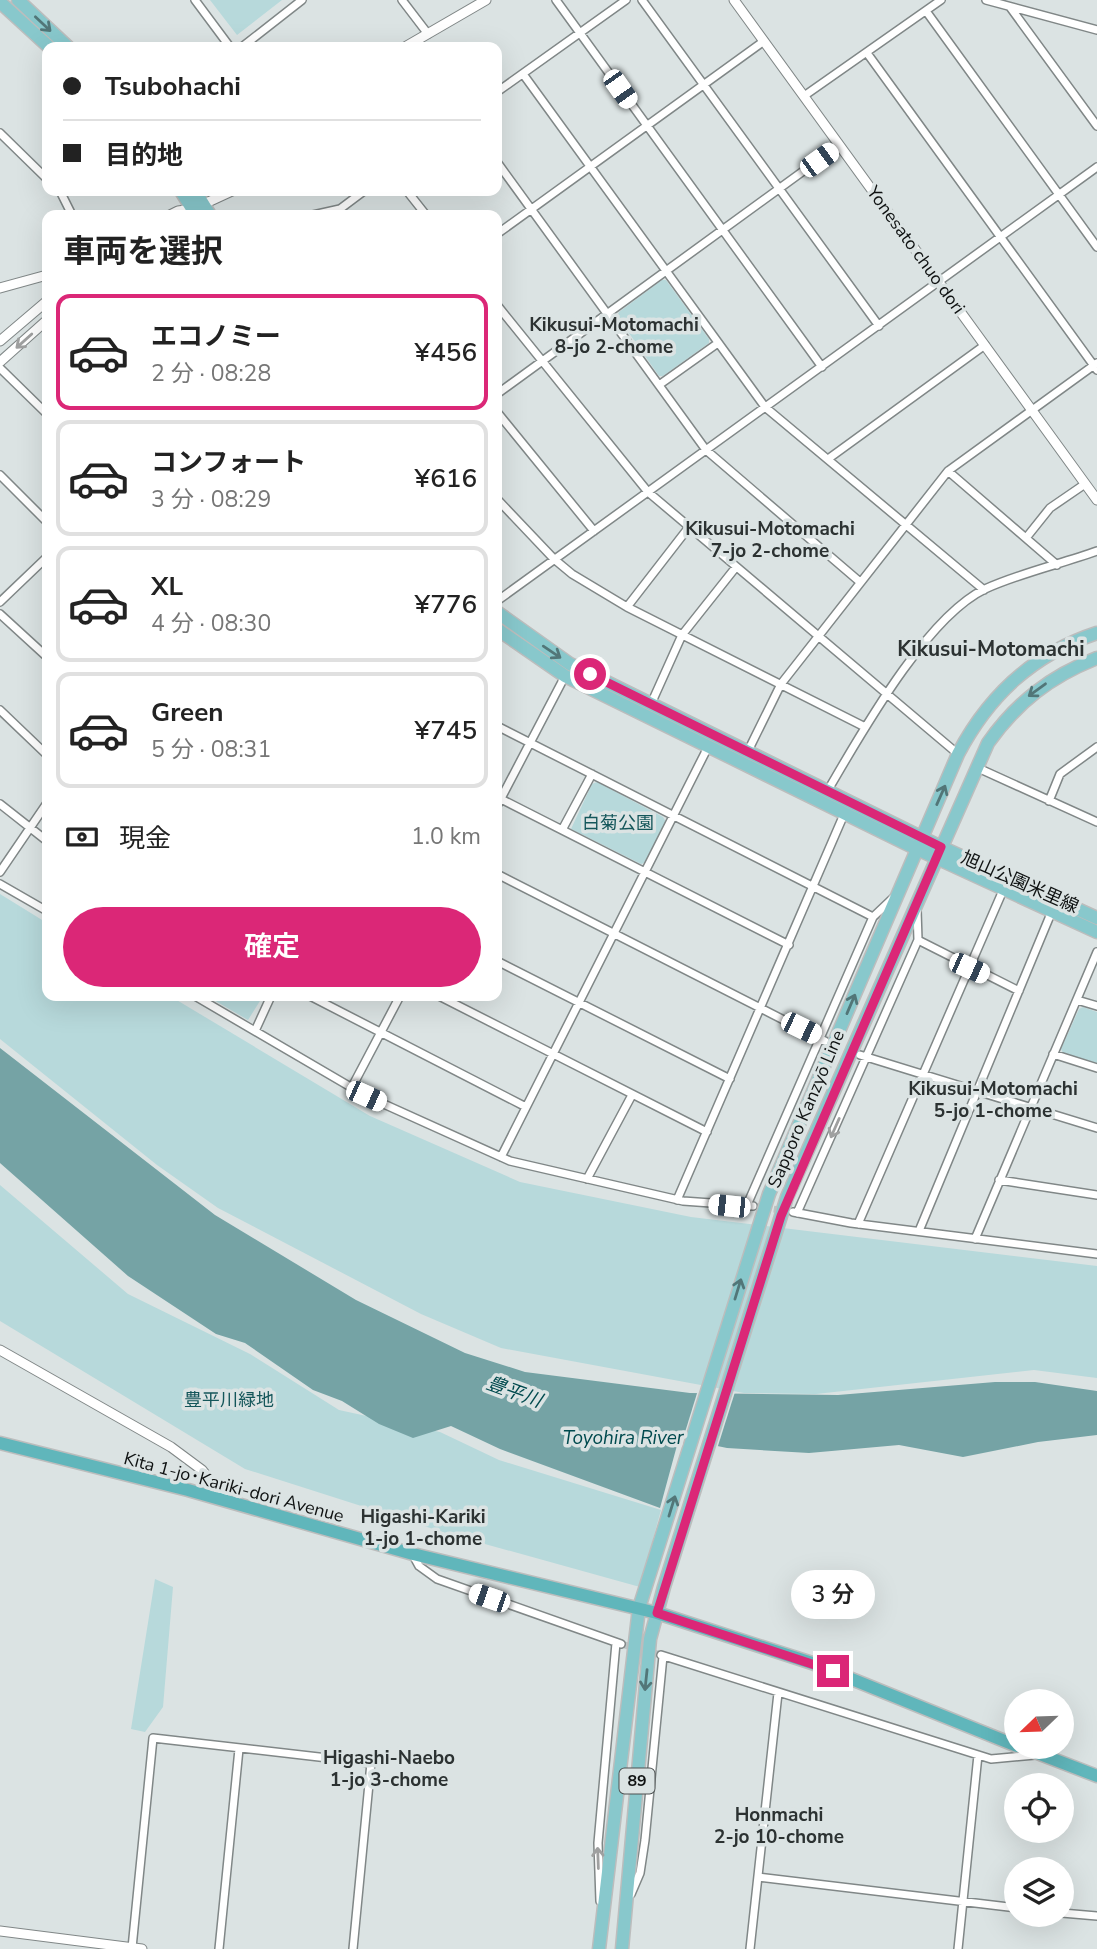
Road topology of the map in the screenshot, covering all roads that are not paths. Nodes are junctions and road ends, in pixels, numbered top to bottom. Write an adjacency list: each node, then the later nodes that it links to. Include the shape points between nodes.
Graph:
1 (18, 0): 20 (main road, one-way to 20)
2 (195, 0): 21 (street)
3 (303, 0): 22 (street)
4 (402, 0): 17 (street)
5 (486, 0): 17 (street)
6 (556, 0): 16 (street)
7 (626, 0): 16 (street)
8 (642, 0): 26 (street)
9 (734, 0): 18 (street, Yonesato chuo dori)
10 (940, 0): 14 (street)
11 (986, 0): 13 (street)
12 (0, 2): 19 (main road)
13 (1010, 7): 15 (street); 29 (street)
14 (926, 11): 24 (street); 38 (street)
15 (1097, 30)
16 (580, 33): 25 (street); 30 (street)
17 (428, 34): 23 (street)
18 (764, 41): 26 (street); 28 (street, Yonesato chuo dori)
19 (44, 42)
20 (63, 42)
21 (226, 42)
22 (248, 42)
23 (414, 42)
24 (866, 53): 28 (street); 50 (street)
25 (523, 74): 27 (street); 34 (street)
26 (703, 86): 30 (street); 37 (street)
27 (502, 89)
28 (804, 96): 32 (street, Yonesato chuo dori)
29 (1097, 126)
30 (647, 127): 34 (street); 49 (street)
31 (0, 133): 36 (street)
32 (839, 145): 37 (street); 54 (street, Yonesato chuo dori)
33 (1097, 167): 38 (street)
34 (589, 168): 43 (street); 52 (street)
35 (502, 169): 43 (street)
36 (42, 173)
37 (779, 189): 49 (street); 60 (street)
38 (1060, 194): 50 (street); 51 (street)
39 (185, 196): 44 (main road)
40 (224, 196): 45 (street)
41 (359, 196): 46 (street)
42 (411, 196): 47 (street)
43 (531, 209): 48 (street); 58 (street)
44 (196, 210)
45 (201, 210)
46 (344, 210)
47 (422, 210)
48 (502, 230)
49 (723, 231): 52 (street); 67 (street)
50 (1001, 237): 54 (street); 66 (street)
51 (1097, 247)
52 (666, 271): 58 (street); 62 (street)
53 (42, 276): 55 (street)
54 (939, 283): 60 (street); 63 (street, Yonesato chuo dori)
55 (0, 288)
56 (42, 305): 61 (street)
57 (502, 311): 64 (street)
58 (608, 313): 64 (street); 69 (street)
59 (42, 324): 65 (street, one-way to 65)
60 (878, 326): 67 (street)
61 (0, 341)
62 (718, 343): 69 (street); 71 (street)
63 (985, 345): 73 (street, Yonesato chuo dori); 76 (street)
64 (542, 361): 70 (street); 80 (street)
65 (0, 362)
66 (1096, 366): 73 (street)
67 (822, 367): 71 (street)
68 (0, 368): 72 (street)
69 (659, 385): 75 (street)
70 (502, 390)
71 (765, 407): 75 (street); 76 (street)
72 (42, 409)
73 (1031, 409): 77 (street); 79 (street, Yonesato chuo dori)
74 (502, 418): 86 (street)
75 (706, 450): 80 (street); 93 (street)
76 (828, 459): 84 (street)
77 (947, 471): 84 (street); 87 (street)
78 (0, 475): 83 (street)
79 (1085, 484): 81 (street, Yonesato chuo dori); 87 (street, via 1050,508)
80 (648, 492): 85 (street); 86 (street)
81 (1097, 500)
82 (502, 504): 89 (street)
83 (42, 517)
84 (905, 524): 93 (street); 94 (street)
85 (689, 527): 92 (street); 97 (street)
86 (594, 531): 89 (street)
87 (1026, 538): 91 (street)
88 (1097, 551): 91 (street)
89 (554, 559): 95 (street); 97 (street)
90 (42, 561): 96 (street)
91 (1057, 565): 94 (street)
92 (736, 567): 102 (street); 103 (street)
93 (860, 582): 103 (street)
94 (984, 590): 108 (street, via 943,620)
95 (502, 597)
96 (0, 602)
97 (627, 607): 102 (street)
98 (0, 614): 104 (street)
99 (502, 616): 109 (main road, 旭山公園米里線, one-way to 109, via 570,664)
100 (502, 632): 106 (main road, 旭山公園米里線)
101 (1097, 633): 118 (main road, Sapporo Kanzyō Line / 89, via 1059,648 1012,680 988,705)
102 (682, 635): 107 (street); 109 (street)
103 (819, 635): 107 (street); 108 (street)
104 (42, 652)
105 (1097, 658): 119 (main road, Sapporo Kanzyō Line / 89, one-way to 119, via 1055,677 1026,698 988,743)
106 (565, 676): 113 (main road, 旭山公園米里線); 114 (street)
107 (781, 684): 111 (street); 117 (street)
108 (887, 694): 111 (street); 118 (street)
109 (651, 704): 113 (main road, 旭山公園米里線)
110 (0, 710): 116 (street)
111 (865, 727): 121 (street)
112 (502, 728): 114 (street)
113 (711, 740): 117 (main road, 旭山公園米里線); 127 (main road, 旭山公園米里線); 128 (street)
114 (530, 742): 120 (street); 122 (street)
115 (1096, 749): 123 (street, via 1060,775)
116 (42, 750)
117 (748, 751): 121 (main road, 旭山公園米里線)
118 (958, 754): 133 (main road, Sapporo Kanzyō Line / 89, one-way to 118)
119 (978, 768): 123 (street); 134 (main road, Sapporo Kanzyō Line / 89)
120 (592, 774): 128 (street); 131 (street)
121 (828, 790): 133 (main road, 旭山公園米里線)
122 (502, 797)
123 (1049, 802): 129 (street)
124 (0, 804): 130 (street)
125 (502, 804): 131 (street)
126 (42, 811): 130 (street)
127 (845, 812): 133 (main road, 旭山公園米里線); 139 (street)
128 (674, 816): 136 (street); 139 (street)
129 (1097, 822)
130 (30, 829): 132 (street); 135 (street)
131 (562, 830): 136 (street)
132 (42, 837)
133 (920, 843): 134 (main road, 旭山公園米里線); 141 (main road, Sapporo Kanzyō Line / 89)
134 (938, 853): 140 (main road, 旭山公園米里線); 142 (main road, Sapporo Kanzyō Line / 89); 146 (main road, 旭山公園米里線)
135 (0, 872)
136 (645, 872): 148 (street); 150 (street)
137 (502, 877): 148 (street)
138 (0, 884): 143 (street)
139 (814, 886): 145 (street); 150 (street)
140 (1004, 888): 144 (main road, 旭山公園米里線); 153 (street)
141 (900, 892): 145 (street); 193 (main road, Sapporo Kanzyō Line / 89, one-way to 141, via 769,1194)
142 (917, 906): 149 (street); 194 (main road, Sapporo Kanzyō Line / 89, via 788,1197)
143 (42, 908)
144 (1052, 911): 147 (main road, 旭山公園米里線); 154 (street)
145 (873, 917): 166 (street)
146 (1097, 918)
147 (1097, 932)
148 (614, 934): 161 (street); 163 (street)
149 (918, 940): 153 (street); 169 (street)
150 (789, 945): 163 (street)
151 (1097, 952): 155 (street)
152 (502, 964): 161 (street)
153 (969, 968): 154 (street); 171 (street)
154 (1020, 990): 174 (street)
155 (1077, 1000): 162 (street); 168 (street)
156 (204, 1001): 164 (street)
157 (269, 1001): 164 (street)
158 (320, 1001): 165 (street)
159 (398, 1001): 165 (street)
160 (449, 1001): 167 (street)
161 (579, 1002): 167 (street); 172 (street)
162 (1097, 1006)
163 (761, 1009): 166 (street); 172 (street)
164 (256, 1031): 173 (street)
165 (383, 1032): 173 (street); 176 (street)
166 (823, 1039): 184 (street, via 750,1206)
167 (553, 1054): 175 (street); 176 (street)
168 (1053, 1054): 170 (street); 177 (street)
169 (863, 1056): 171 (street); 185 (street, one-way to 185, via 795,1212)
170 (1097, 1068)
171 (924, 1075): 174 (street); 185 (street)
172 (730, 1079): 179 (street)
173 (352, 1087): 180 (street)
174 (977, 1091): 177 (street); 186 (street)
175 (632, 1095): 179 (street); 181 (street)
176 (526, 1107): 180 (street)
177 (1030, 1108): 178 (street); 182 (street)
178 (1097, 1128)
179 (707, 1132): 184 (street)
180 (501, 1157): 181 (street)
181 (587, 1179): 184 (street)
182 (999, 1180): 183 (street); 187 (street)
183 (1097, 1195)
184 (677, 1199)
185 (858, 1224): 186 (street)
186 (919, 1231): 187 (street)
187 (975, 1239): 188 (street)
188 (1097, 1254)
189 (0, 1350): 191 (street, via 171,1447 202,1470)
190 (0, 1443): 191 (highway, Kita 1-jo･Kariki-dori Avenue)
191 (230, 1504): 192 (highway, Kita 1-jo･Kariki-dori Avenue)
192 (413, 1554): 193 (highway, Kita 1-jo･Kariki-dori Avenue); 208 (street, one-way to 192, via 598,1843 618,1644 437,1579 419,1566)
193 (639, 1608): 194 (highway, Kita 1-jo･Kariki-dori Avenue); 208 (main road, Sapporo Kanzyō Line / 89)
194 (657, 1613): 196 (highway, Kita 1-jo･Kariki-dori Avenue, via 812,1663); 204 (main road, Sapporo Kanzyō Line / 89, one-way to 204, via 649,1651)
195 (778, 1693): 198 (street); 202 (street); 204 (street, via 662,1656 645,1840 640,1873)
196 (1004, 1740)
197 (239, 1749): 210 (street, via 153,1738); 211 (street); 212 (street, via 371,1763)
198 (978, 1755): 199 (street); 203 (street)
199 (1004, 1758)
200 (1050, 1759): 201 (highway, Kita 1-jo･Kariki-dori Avenue)
201 (1097, 1776)
202 (758, 1877): 203 (street); 215 (street)
203 (963, 1903): 205 (street); 216 (street)
204 (626, 1905): 214 (main road, Sapporo Kanzyō Line / 89)
205 (1004, 1908)
206 (1074, 1914): 207 (street)
207 (1097, 1916)
208 (601, 1927): 213 (main road, Sapporo Kanzyō Line / 89)
209 (0, 1931): 210 (street)
210 (137, 1948)
211 (219, 1949)
212 (353, 1949)
213 (599, 1949)
214 (622, 1949)
215 (750, 1949)
216 (958, 1949)

